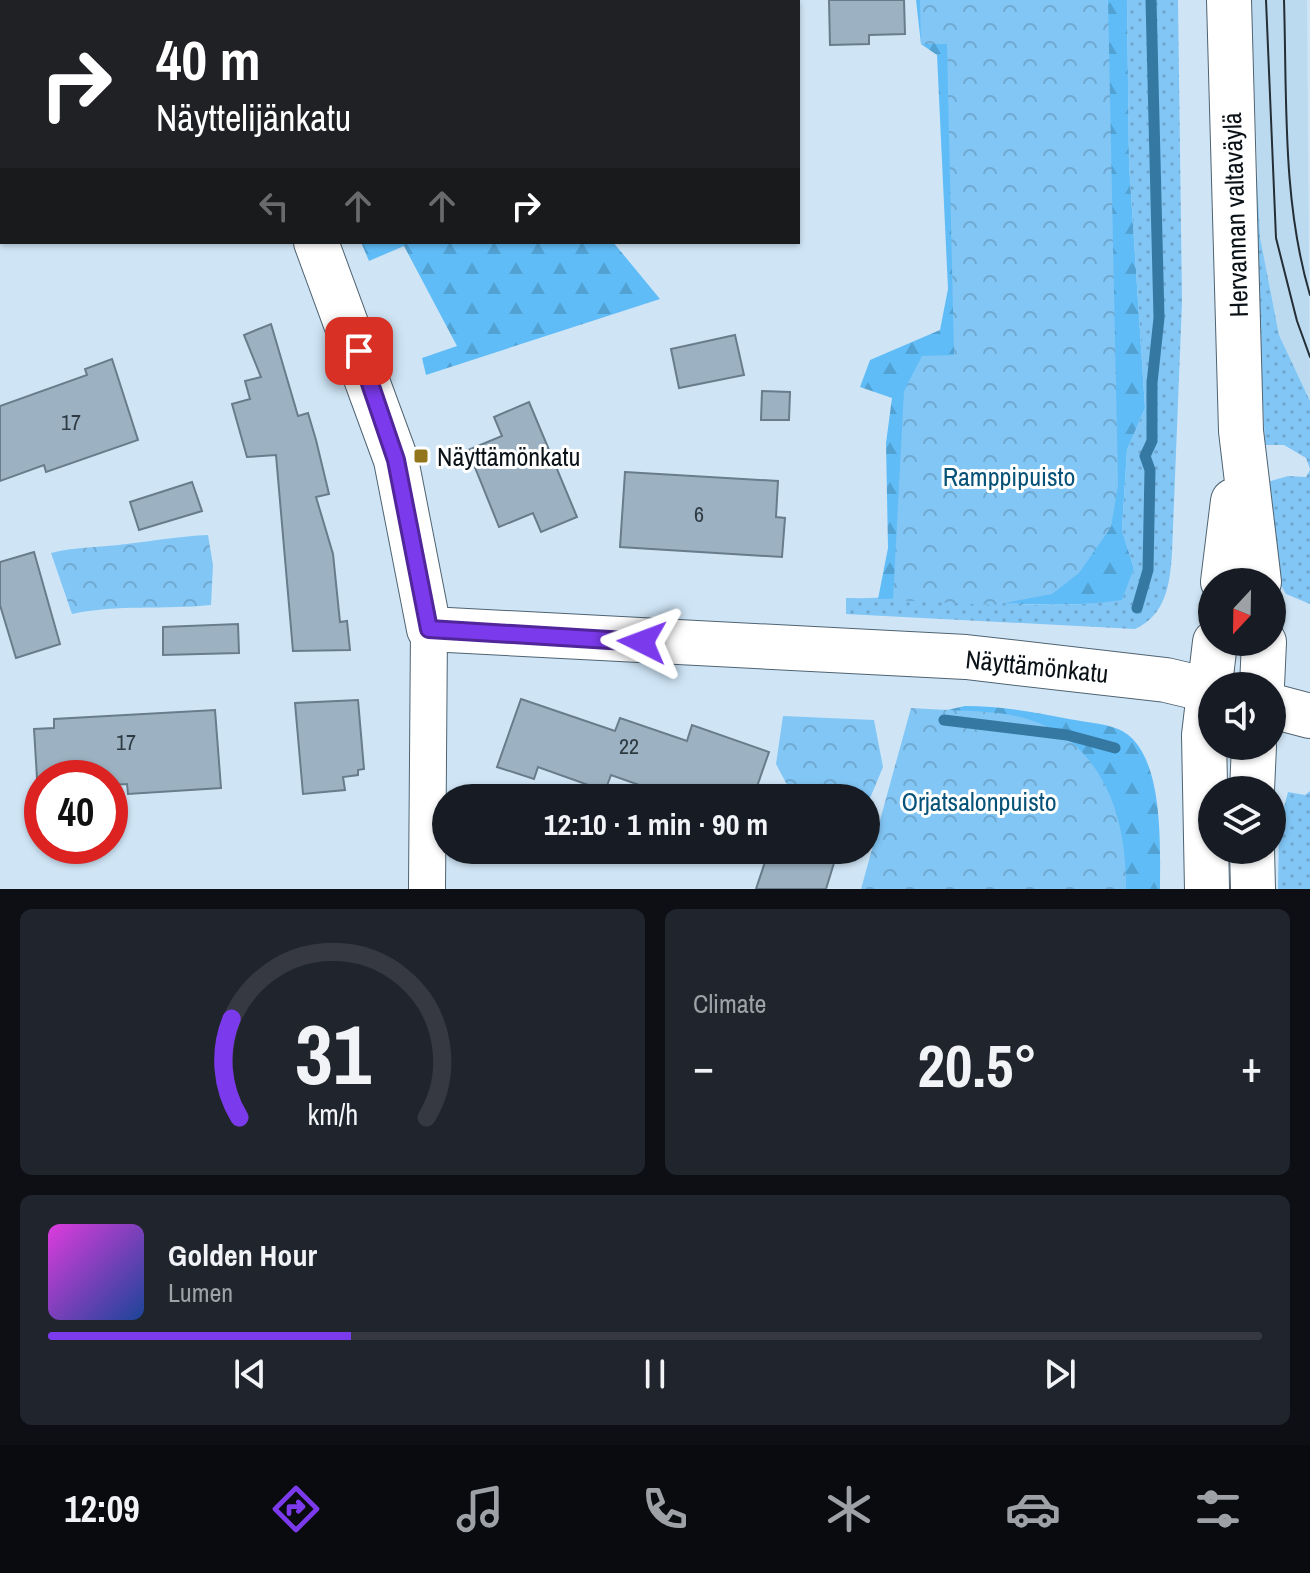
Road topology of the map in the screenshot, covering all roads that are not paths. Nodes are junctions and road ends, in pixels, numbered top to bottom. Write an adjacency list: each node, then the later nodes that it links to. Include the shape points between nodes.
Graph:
1 (1229, 0): 3 (street, Hervannan valtaväylä)
2 (317, 244): 6 (street, via 396,460)
3 (1241, 431): 4 (street, Hervannan valtaväylä); 5 (street, Hervannan valtaväylä)
4 (1225, 568)
5 (1257, 568)
6 (429, 629): 7 (street, Näyttämönkatu, via 966,657); 12 (street)
7 (1198, 688)
8 (1286, 710): 9 (street)
9 (1310, 716)
10 (1204, 760): 13 (street)
11 (1252, 864): 14 (street)
12 (427, 889)
13 (1207, 889)
14 (1253, 889)

